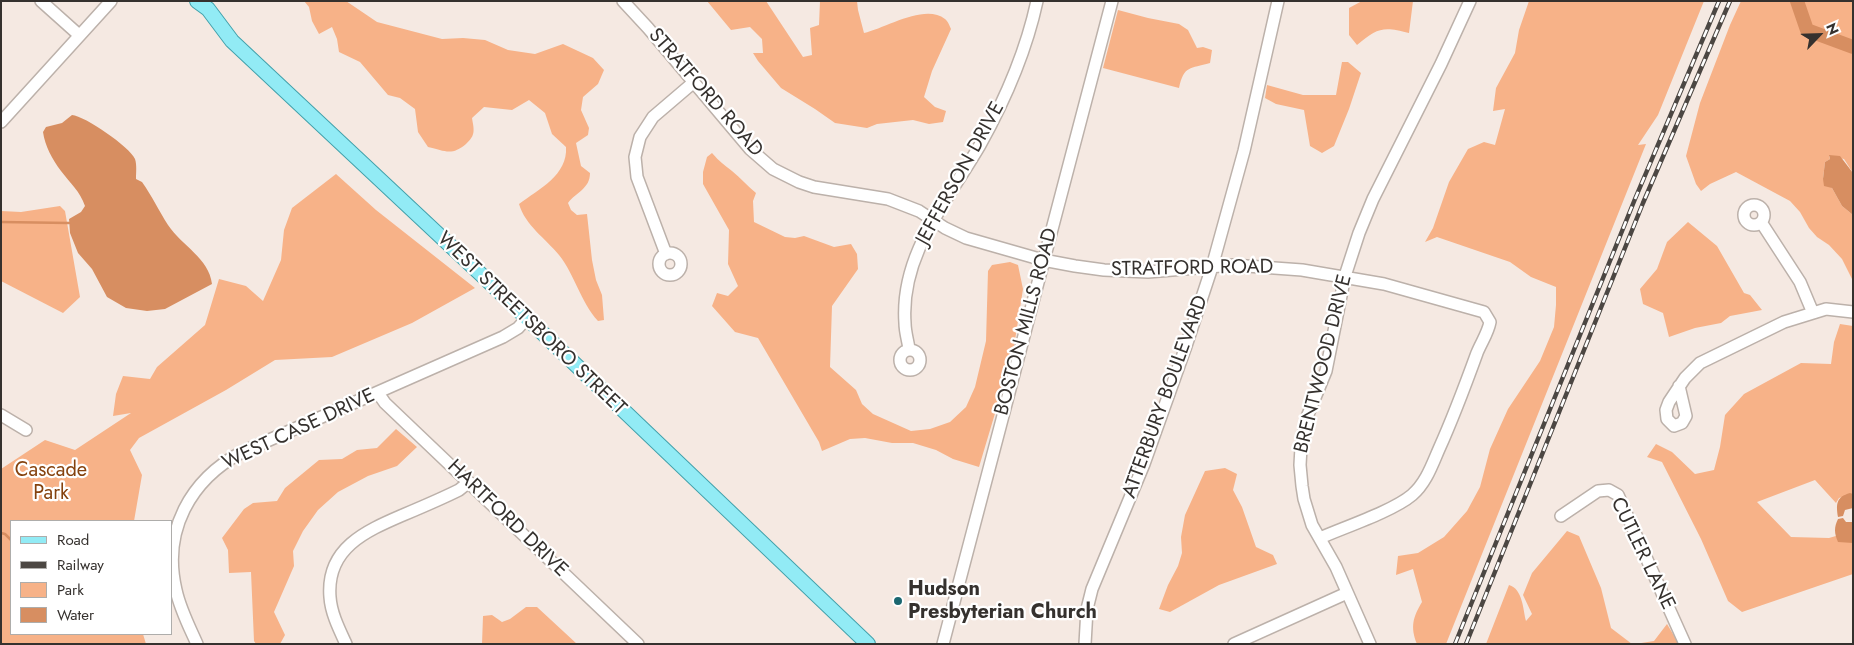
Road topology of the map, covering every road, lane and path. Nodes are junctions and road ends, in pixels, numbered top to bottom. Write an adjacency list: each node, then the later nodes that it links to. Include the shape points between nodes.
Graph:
1 (41, 1): 9 (street)
2 (110, 1): 9 (street)
3 (198, 1): 20 (main road, WEST STREETSBORO STREET, via 232,40)
4 (623, 1): 10 (street, STRATFORD ROAD)
5 (1037, 1): 12 (street, JEFFERSON DRIVE, via 1020,59 1002,102 980,145)
6 (1112, 1): 15 (street, BOSTON MILLS ROAD)
7 (1278, 1): 16 (street, ATTERBURY BOULEVARD, via 1252,118)
8 (1470, 1): 17 (street, BRENTWOOD DRIVE, via 1442,64 1372,200)
9 (79, 36): 11 (street)
10 (694, 82): 12 (street, STRATFORD ROAD, via 750,149 785,176 814,187 888,200 919,210); 14 (street, via 648,123 640,137 635,158 636,177)
11 (1, 122)
12 (933, 220): 15 (street, STRATFORD ROAD, via 966,238); 21 (street, JEFFERSON DRIVE, via 914,258 907,284 905,323)
13 (1761, 222): 19 (street, via 1800,282)
14 (666, 254)
15 (1043, 260): 16 (street, STRATFORD ROAD, via 1130,272); 34 (street, BOSTON MILLS ROAD)
16 (1212, 267): 17 (street, STRATFORD ROAD, via 1277,267); 35 (street, ATTERBURY BOULEVARD, via 1144,464 1092,589)
17 (1344, 276): 28 (street, BRENTWOOD DRIVE, via 1326,371 1307,417 1301,448 1304,500); 28 (street, STRATFORD ROAD, via 1472,308 1484,312 1490,322 1445,437 1420,486 1399,504)
18 (1853, 312): 19 (street, via 1826,309)
19 (1813, 313): 22 (street, via 1784,322 1700,363)
20 (527, 318): 23 (street, WEST CASE DRIVE, via 508,335); 33 (main road, WEST STREETSBORO STREET)
21 (909, 349)
22 (1679, 386)
23 (378, 393): 26 (street, HARTFORD DRIVE); 30 (street, WEST CASE DRIVE, via 227,460 195,490 176,532 172,569 179,602)
24 (1, 415): 25 (street)
25 (26, 430)
26 (469, 482): 31 (street, via 459,490 365,532 345,549 331,578 330,596 333,613); 32 (street, HARTFORD DRIVE)
27 (1560, 516): 38 (street, CUTLER LANE, via 1598,492 1609,490 1618,495)
28 (1320, 538): 29 (street, BRENTWOOD DRIVE)
29 (1347, 592): 36 (street); 37 (street, BRENTWOOD DRIVE)
30 (197, 644)
31 (346, 644)
32 (638, 644)
33 (868, 644)
34 (943, 644)
35 (1085, 644)
36 (1234, 644)
37 (1370, 644)
38 (1685, 644)

